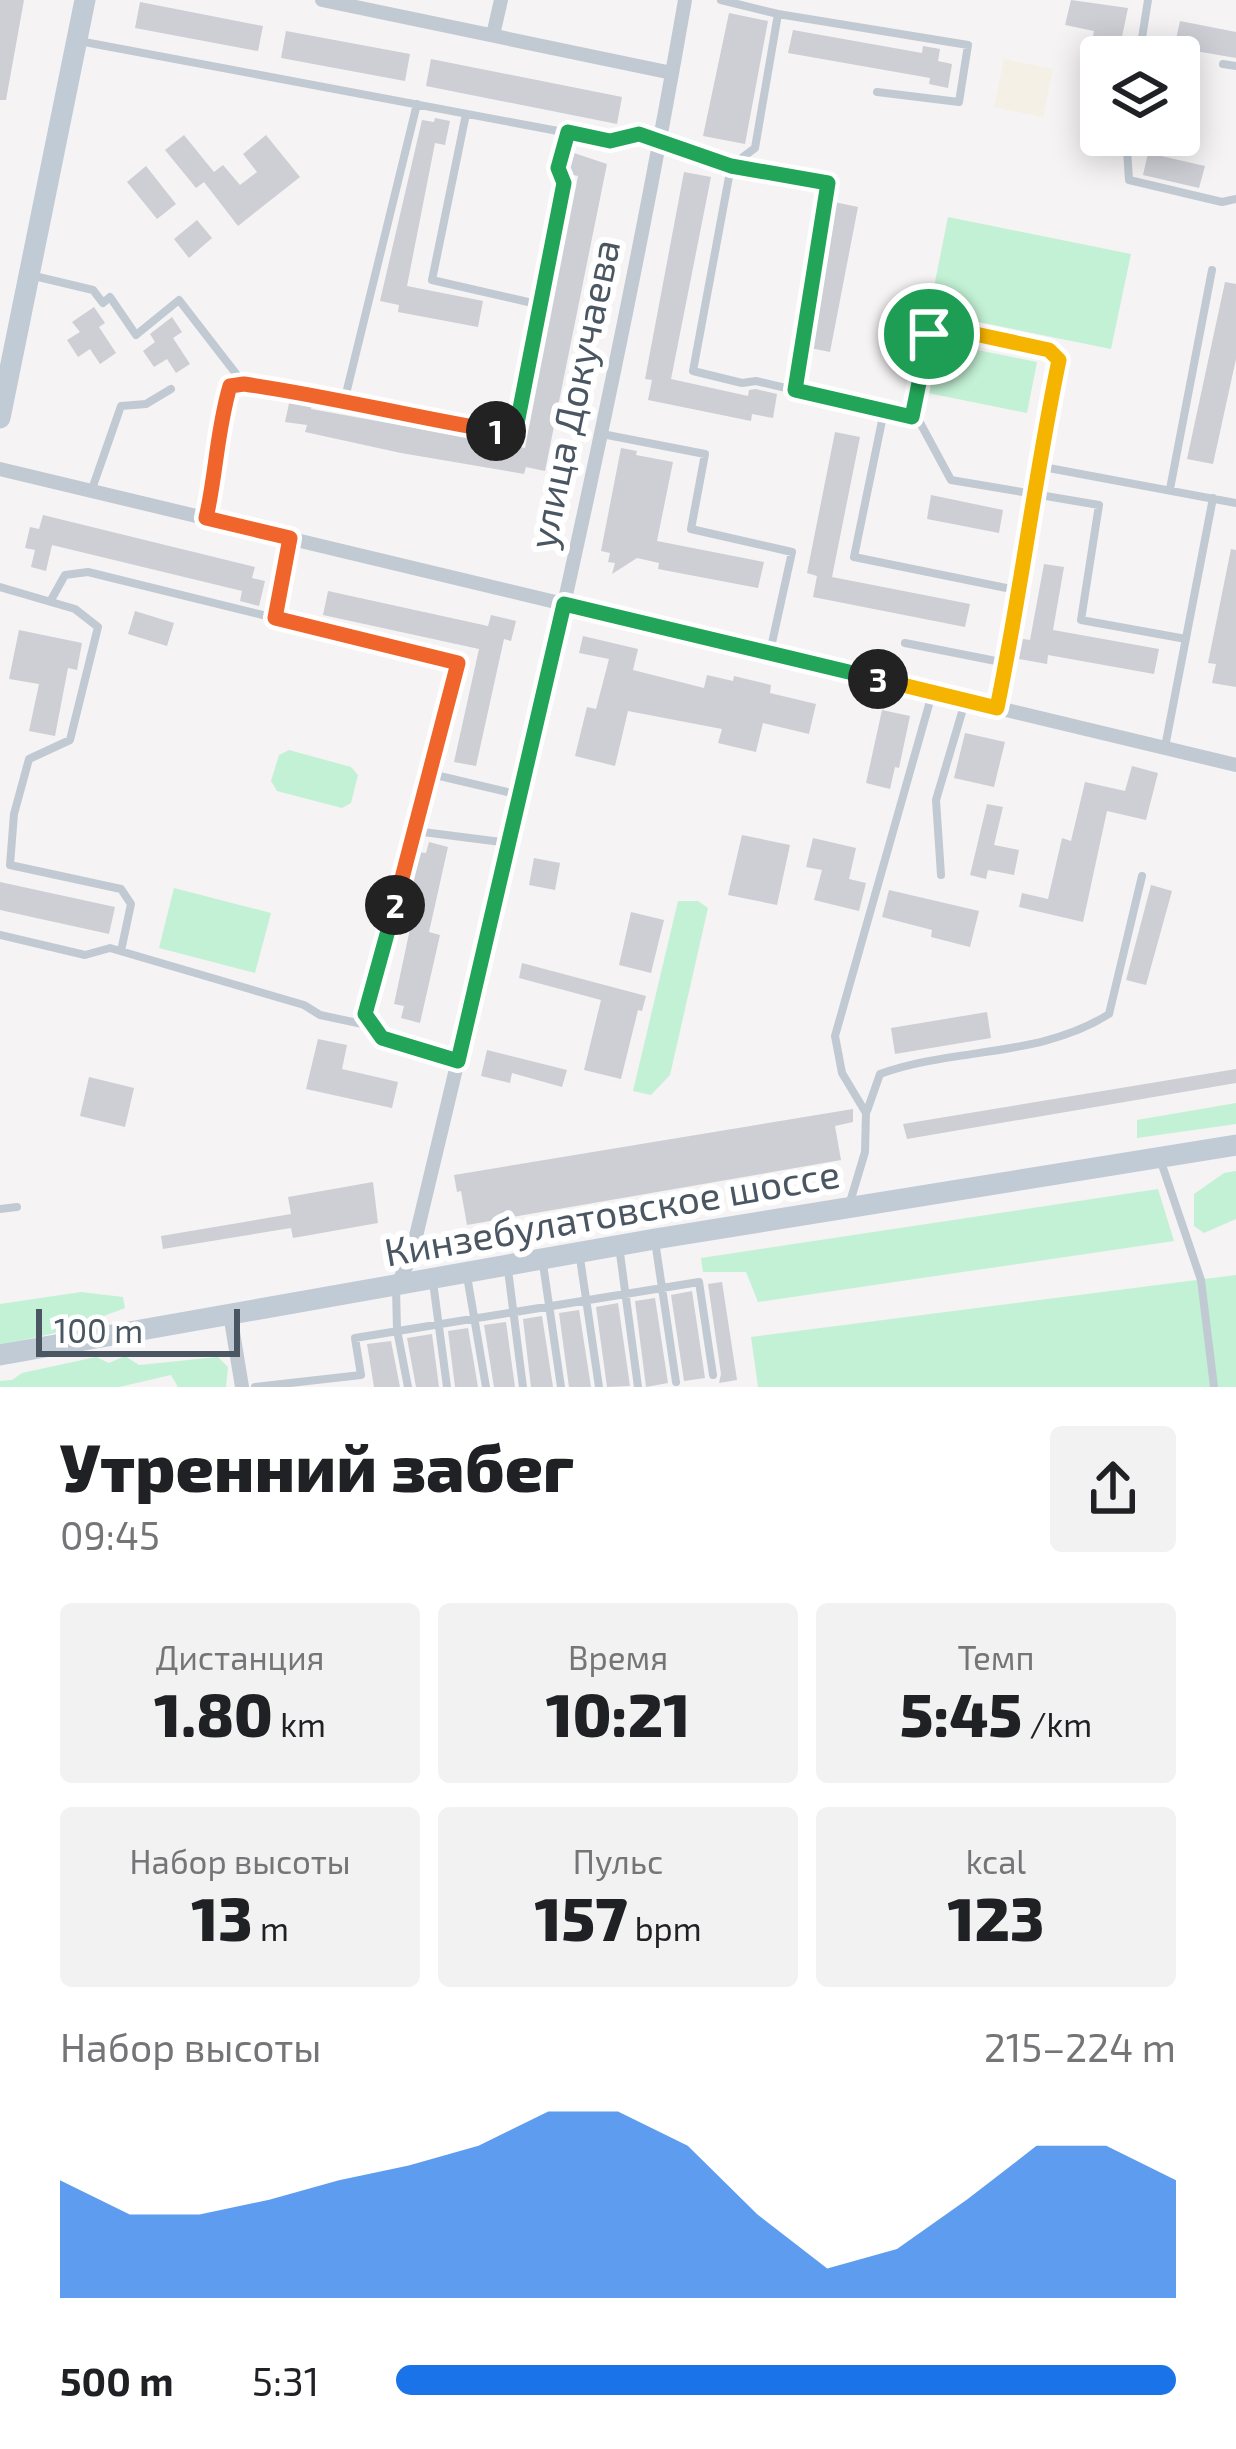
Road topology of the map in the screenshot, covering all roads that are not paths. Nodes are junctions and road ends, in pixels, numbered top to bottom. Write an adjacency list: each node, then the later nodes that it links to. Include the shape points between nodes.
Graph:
1 (86, 0): 10 (main road)
2 (322, 0): 8 (street)
3 (501, 0): 8 (street)
4 (685, 0): 13 (street, улица Докучаева)
5 (721, 0): 7 (lane)
6 (1148, 0): 9 (lane)
7 (778, 14): 14 (lane, via 968,45 959,101); 20 (lane, via 755,148)
8 (493, 35): 13 (street)
9 (1142, 36)
10 (77, 40): 15 (lane); 23 (main road)
11 (1223, 64): 12 (lane)
12 (1236, 66)
13 (672, 73): 18 (street, улица Докучаева)
14 (877, 92)
15 (417, 104): 16 (lane); 28 (lane)
16 (466, 114): 17 (lane); 24 (lane, via 432,280)
17 (568, 132): 18 (lane, via 610,141 639,134); 24 (lane)
18 (661, 143): 20 (lane); 32 (street, улица Докучаева)
19 (1127, 156): 21 (lane, via 1129,180)
20 (731, 166): 27 (lane, via 828,183); 27 (lane, via 693,371)
21 (1236, 199)
22 (1212, 271): 35 (lane)
23 (30, 275): 25 (lane, via 93,290 103,303 110,297 136,335 179,300); 31 (main road)
24 (541, 305): 28 (lane, via 515,434)
25 (244, 384): 28 (lane); 40 (lane, via 230,386 223,410)
26 (171, 388): 36 (lane, via 146,404 121,406)
27 (795, 390): 29 (lane)
28 (344, 402)
29 (884, 411): 30 (lane); 43 (lane, via 854,557)
30 (912, 417): 33 (lane, via 929,334 938,326 1049,350 1059,360); 37 (lane, via 951,480)
31 (0, 418)
32 (598, 433): 45 (street, улица Докучаева); 49 (lane, via 705,454 691,529 792,552)
33 (1038, 466): 35 (lane); 37 (lane)
34 (0, 469): 36 (street)
35 (1170, 489): 38 (lane)
36 (92, 491): 40 (street)
37 (1035, 494): 43 (lane); 47 (lane, via 1099,505 1082,620)
38 (1213, 498): 39 (lane); 47 (lane)
39 (1236, 503)
40 (206, 518): 41 (street)
41 (290, 538): 45 (street); 46 (lane)
42 (0, 587): 44 (lane)
43 (1021, 591): 50 (lane)
44 (50, 601): 46 (lane, via 65,575 88,572); 63 (lane, via 98,627 70,740 29,759 10,865 121,889 131,904)
45 (564, 604): 49 (street); 57 (street, улица Докучаева)
46 (275, 618): 56 (lane, via 458,663)
47 (1186, 639): 54 (lane)
48 (905, 643): 50 (lane)
49 (770, 653): 51 (street)
50 (1006, 663): 53 (lane)
51 (932, 692): 52 (street); 66 (lane, via 835,1036 842,1073)
52 (965, 700): 53 (street); 60 (lane, via 936,800)
53 (997, 708): 54 (street)
54 (1165, 748): 55 (street)
55 (1236, 765)
56 (427, 773): 57 (lane); 58 (lane)
57 (520, 796): 59 (street, улица Докучаева)
58 (415, 831): 59 (lane); 64 (lane, via 365,1014)
59 (509, 843): 65 (street, улица Докучаева)
60 (941, 875)
61 (1142, 876): 66 (lane, via 1109,1014 1082,1031 880,1074)
62 (0, 935): 63 (lane, via 86,955)
63 (121, 951): 64 (lane)
64 (374, 1026): 65 (lane, via 382,1038)
65 (458, 1061): 79 (street, улица Докучаева, via 412,1257)
66 (866, 1113): 71 (lane, via 865,1152)
67 (1236, 1145): 68 (main road, Кинзебулатовское шоссе)
68 (1159, 1158): 71 (main road, Кинзебулатовское шоссе); 103 (lane, via 1201,1280)
69 (17, 1207): 70 (lane)
70 (0, 1209)
71 (848, 1210): 72 (main road, Кинзебулатовское шоссе)
72 (655, 1239): 73 (main road, Кинзебулатовское шоссе); 80 (lane)
73 (619, 1246): 74 (main road, Кинзебулатовское шоссе); 81 (lane)
74 (579, 1255): 75 (main road, Кинзебулатовское шоссе); 82 (lane)
75 (543, 1261): 76 (main road, Кинзебулатовское шоссе); 83 (lane)
76 (507, 1268): 77 (main road, Кинзебулатовское шоссе); 84 (lane)
77 (467, 1275): 78 (main road, Кинзебулатовское шоссе); 86 (lane)
78 (433, 1281): 79 (main road, Кинзебулатовское шоссе); 87 (lane)
79 (396, 1287): 85 (main road, Кинзебулатовское шоссе); 88 (lane)
80 (662, 1288): 81 (lane); 91 (lane, via 699,1282); 92 (lane)
81 (623, 1293): 82 (lane); 102 (lane)
82 (587, 1299): 83 (lane); 101 (lane)
83 (550, 1305): 84 (lane); 100 (lane)
84 (512, 1311): 86 (lane); 99 (lane)
85 (230, 1314): 89 (main road, Кинзебулатовское шоссе); 93 (street)
86 (473, 1317): 87 (lane); 98 (lane)
87 (437, 1324): 88 (lane); 97 (lane)
88 (397, 1330): 90 (lane, via 355,1337); 96 (lane)
89 (0, 1354)
90 (361, 1375): 94 (lane); 95 (lane)
91 (713, 1375)
92 (676, 1382)
93 (242, 1387)
94 (255, 1387)
95 (363, 1387)
96 (408, 1387)
97 (447, 1387)
98 (486, 1387)
99 (524, 1387)
100 (561, 1387)
101 (599, 1387)
102 (638, 1387)
103 (1214, 1387)

